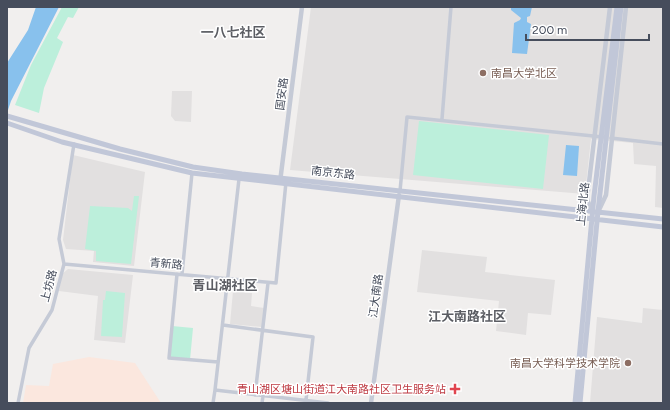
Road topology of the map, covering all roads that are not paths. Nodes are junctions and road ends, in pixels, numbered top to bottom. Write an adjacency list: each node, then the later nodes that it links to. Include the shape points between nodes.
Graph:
1 (302, 7): 16 (street, 国安路)
2 (451, 7): 8 (street)
3 (610, 7): 10 (street)
4 (617, 7): 10 (main road, 上海北路)
5 (621, 7): 11 (main road, 上海北路)
6 (626, 7): 11 (street)
7 (7, 116): 16 (main road, 南京东路, via 193,167)
8 (442, 120): 10 (street); 17 (street, via 408,117)
9 (7, 124): 12 (main road, 南京东路)
10 (598, 136): 11 (street); 19 (main road, 上海北路)
11 (609, 138): 13 (street); 19 (main road, 上海北路)
12 (74, 144): 14 (main road, 南京东路); 23 (street, 上坊路, via 59,240)
13 (663, 144)
14 (192, 173): 15 (main road, 南京东路); 25 (street)
15 (239, 179): 16 (main road, 南京东路); 26 (street)
16 (283, 181): 17 (main road, 南京东路); 18 (main road, 南京东路); 27 (street, via 276,283)
17 (400, 191): 18 (street, 江大南路); 19 (main road, 南京东路)
18 (399, 197): 20 (main road, 南京东路); 39 (street, 江大南路)
19 (595, 211): 20 (main road, 上海北路); 21 (main road, 南京东路)
20 (594, 219): 22 (main road, 南京东路); 40 (main road, 上海北路); 41 (main road, 上海北路)
21 (663, 219)
22 (663, 227)
23 (64, 264): 24 (street, 青新路); 35 (street, 上坊路, via 52,310 29,348)
24 (177, 274): 25 (street, 青新路); 30 (street, via 169,358)
25 (182, 274): 26 (street, 青新路)
26 (228, 279): 27 (street, 青新路); 28 (street)
27 (268, 283): 29 (street)
28 (222, 325): 29 (street); 30 (street)
29 (262, 330): 32 (street); 34 (street, via 313,337)
30 (218, 362): 31 (street)
31 (215, 390): 32 (street); 36 (street)
32 (255, 395): 33 (street)
33 (263, 396): 34 (street); 37 (street)
34 (306, 400): 38 (street)
35 (18, 403)
36 (213, 403)
37 (262, 403)
38 (328, 403)
39 (371, 403)
40 (575, 403)
41 (580, 403)

